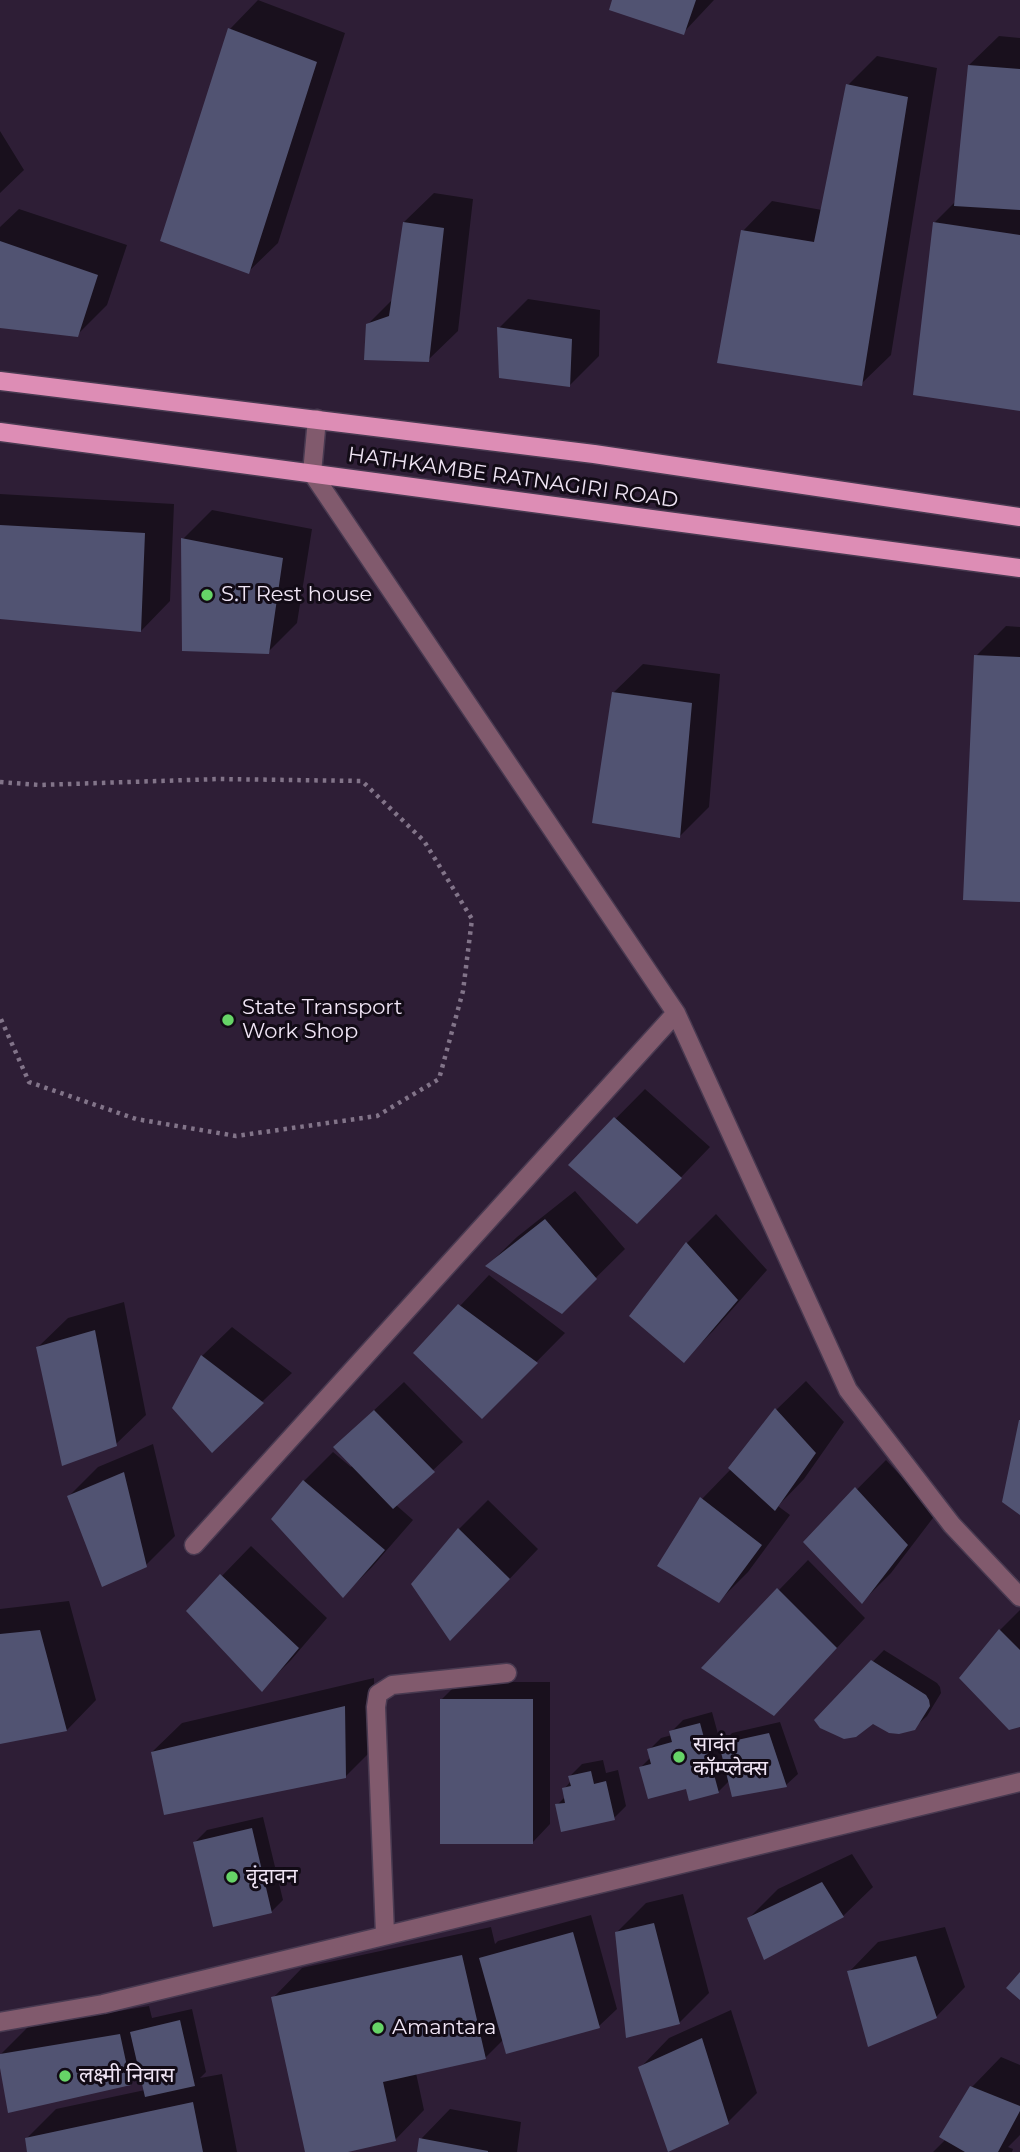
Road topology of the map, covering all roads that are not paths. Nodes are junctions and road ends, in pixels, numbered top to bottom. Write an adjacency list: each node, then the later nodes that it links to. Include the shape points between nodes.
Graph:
1 (0, 381): 2 (main road)
2 (317, 419): 4 (street); 5 (main road, via 594,454)
3 (0, 432): 4 (main road, HATHKAMBE RATNAGIRI ROAD)
4 (312, 474): 6 (main road, HATHKAMBE RATNAGIRI ROAD); 7 (street)
5 (1020, 517)
6 (1020, 568)
7 (676, 1013): 8 (street); 9 (street, via 848,1390 951,1525)
8 (194, 1545)
9 (1020, 1597)
10 (507, 1673): 12 (street, via 392,1685 378,1694)
11 (1020, 1782): 12 (street)
12 (385, 1934): 13 (street, via 103,2004)
13 (0, 2022)

